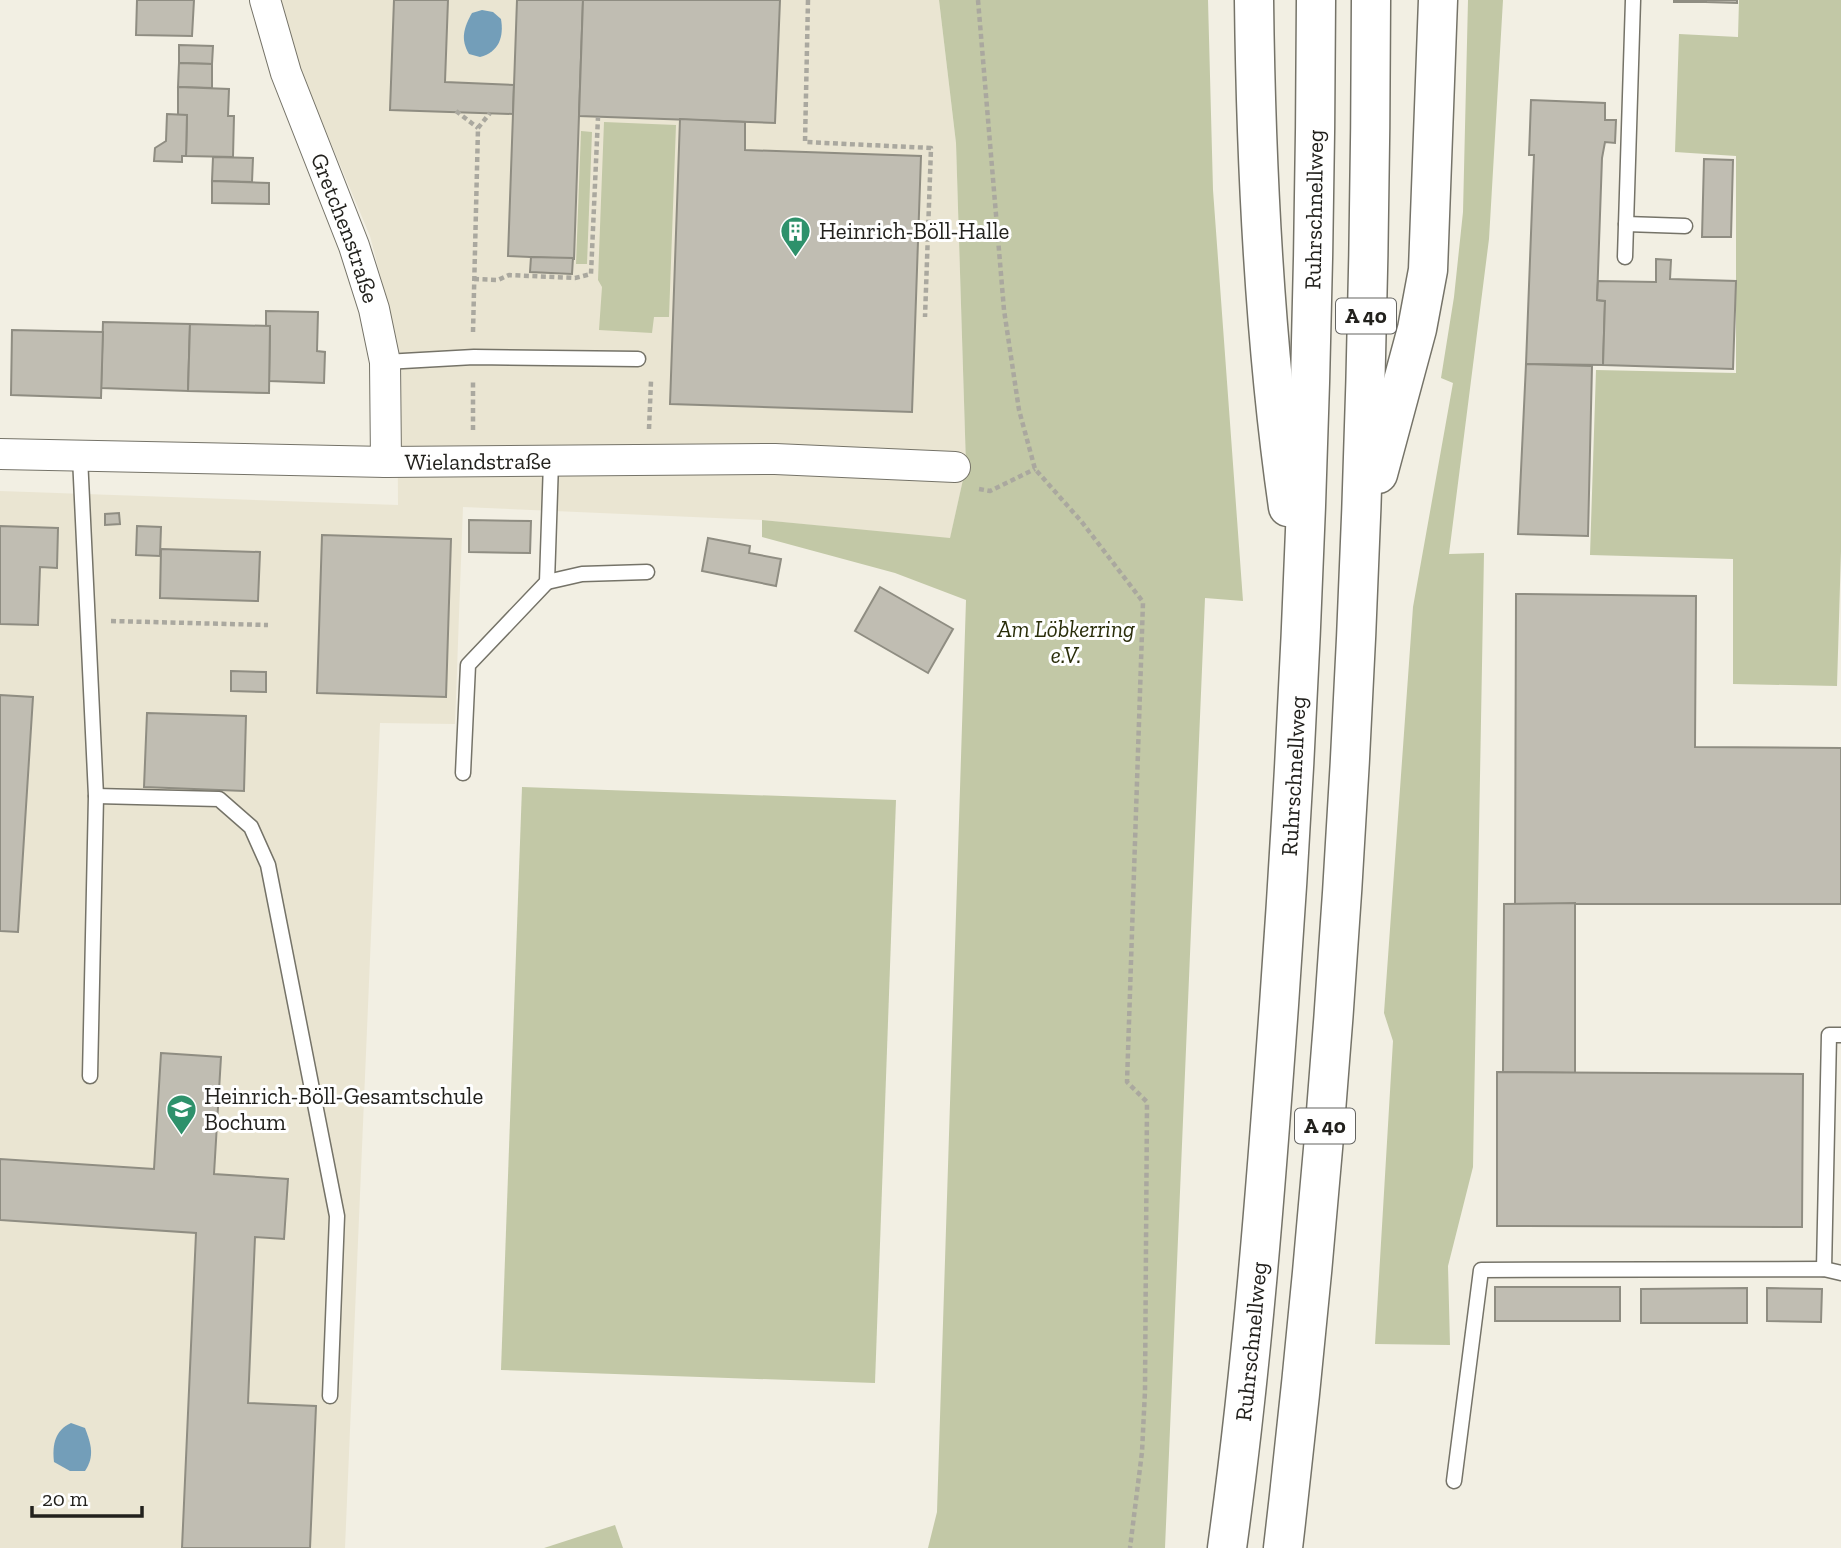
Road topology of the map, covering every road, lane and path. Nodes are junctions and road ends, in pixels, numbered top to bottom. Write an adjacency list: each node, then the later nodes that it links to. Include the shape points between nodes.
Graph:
1 (265, 0): 20 (street, Gretchenstraße, via 286,73 354,246)
2 (808, 0): 17 (path, via 805,142 931,148)
3 (978, 0): 29 (path, via 1004,310 1019,410)
4 (1254, 0): 32 (highway, via 1255,91 1275,415)
5 (1316, 0): 32 (highway, Ruhrschnellweg / A 40)
6 (1371, 0): 35 (highway, A 40)
7 (1438, 0): 35 (highway, via 1425,292 1381,459)
8 (1633, 0): 13 (lane)
9 (456, 111): 12 (path)
10 (490, 113): 12 (path)
11 (598, 117): 16 (path, via 591,274)
12 (478, 128): 16 (path)
13 (1626, 224): 14 (lane); 15 (lane)
14 (1685, 226)
15 (1625, 257)
16 (474, 279): 18 (path)
17 (925, 317)
18 (474, 357): 19 (lane); 20 (lane); 24 (path)
19 (638, 359)
20 (385, 362): 26 (street, Gretchenstraße)
21 (651, 372): 25 (path)
22 (0, 454): 23 (street, Wielandstraße)
23 (80, 457): 26 (street, Wielandstraße); 33 (lane)
24 (472, 461): 26 (street, Wielandstraße); 27 (street, Wielandstraße)
25 (648, 461): 27 (street, Wielandstraße); 28 (street, Wielandstraße, via 775,459)
26 (386, 462)
27 (551, 462): 31 (lane)
28 (955, 467): 29 (path, via 964,486 990,491)
29 (1035, 469): 44 (path, via 1143,603 1127,1082 1147,1102 1145,1391)
30 (648, 572): 31 (lane, via 582,574)
31 (547, 582): 36 (lane, via 468,665)
32 (1303, 607): 45 (highway, Ruhrschnellweg / A 40, via 1269,1147)
33 (86, 620): 34 (path); 37 (lane)
34 (268, 625)
35 (1356, 632): 46 (highway, A 40, via 1324,1140)
36 (463, 773)
37 (96, 796): 39 (lane); 42 (lane, via 219,800 251,827 268,865 337,1216)
38 (1841, 1035): 40 (lane, via 1829,1035)
39 (90, 1076)
40 (1824, 1269): 41 (lane); 43 (lane, via 1481,1270)
41 (1841, 1273)
42 (330, 1396)
43 (1454, 1481)
44 (1130, 1548)
45 (1227, 1548)
46 (1283, 1548)

